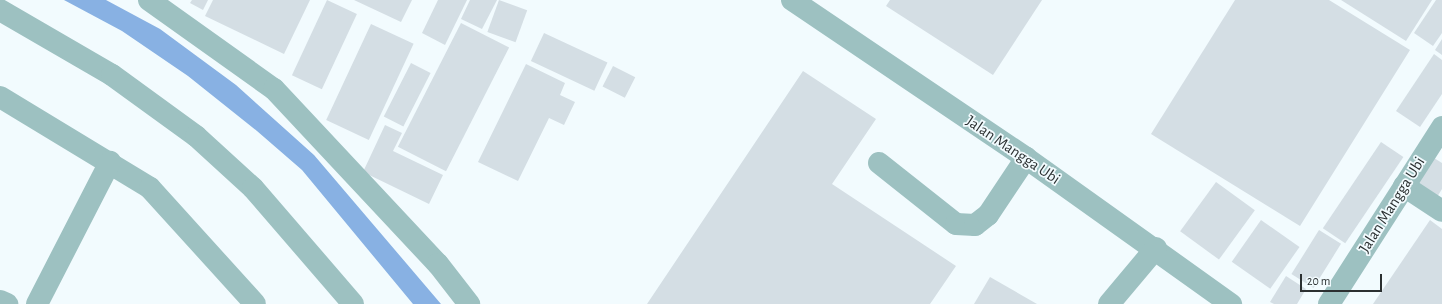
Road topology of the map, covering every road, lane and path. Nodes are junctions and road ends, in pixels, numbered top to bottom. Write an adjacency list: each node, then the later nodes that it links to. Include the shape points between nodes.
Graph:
1 (149, 0): 17 (street, via 274,89 438,264)
2 (792, 0): 6 (street, Jalan Mangga Ubi)
3 (0, 10): 16 (street, via 112,75 196,136 253,188)
4 (0, 96): 7 (street)
5 (1442, 127): 9 (street, Jalan Mangga Ubi)
6 (1026, 158): 8 (street, via 988,215 975,225 956,224); 11 (street, Jalan Mangga Ubi)
7 (110, 162): 14 (street); 15 (street, via 150,188 170,207)
8 (879, 163)
9 (1404, 186): 10 (street); 20 (street, Jalan Mangga Ubi)
10 (1442, 211)
11 (1156, 248): 18 (street); 19 (street, Jalan Mangga Ubi)
12 (0, 300): 13 (street)
13 (7, 304)
14 (37, 304)
15 (255, 304)
16 (354, 304)
17 (469, 304)
18 (1109, 304)
19 (1231, 304)
20 (1329, 304)

